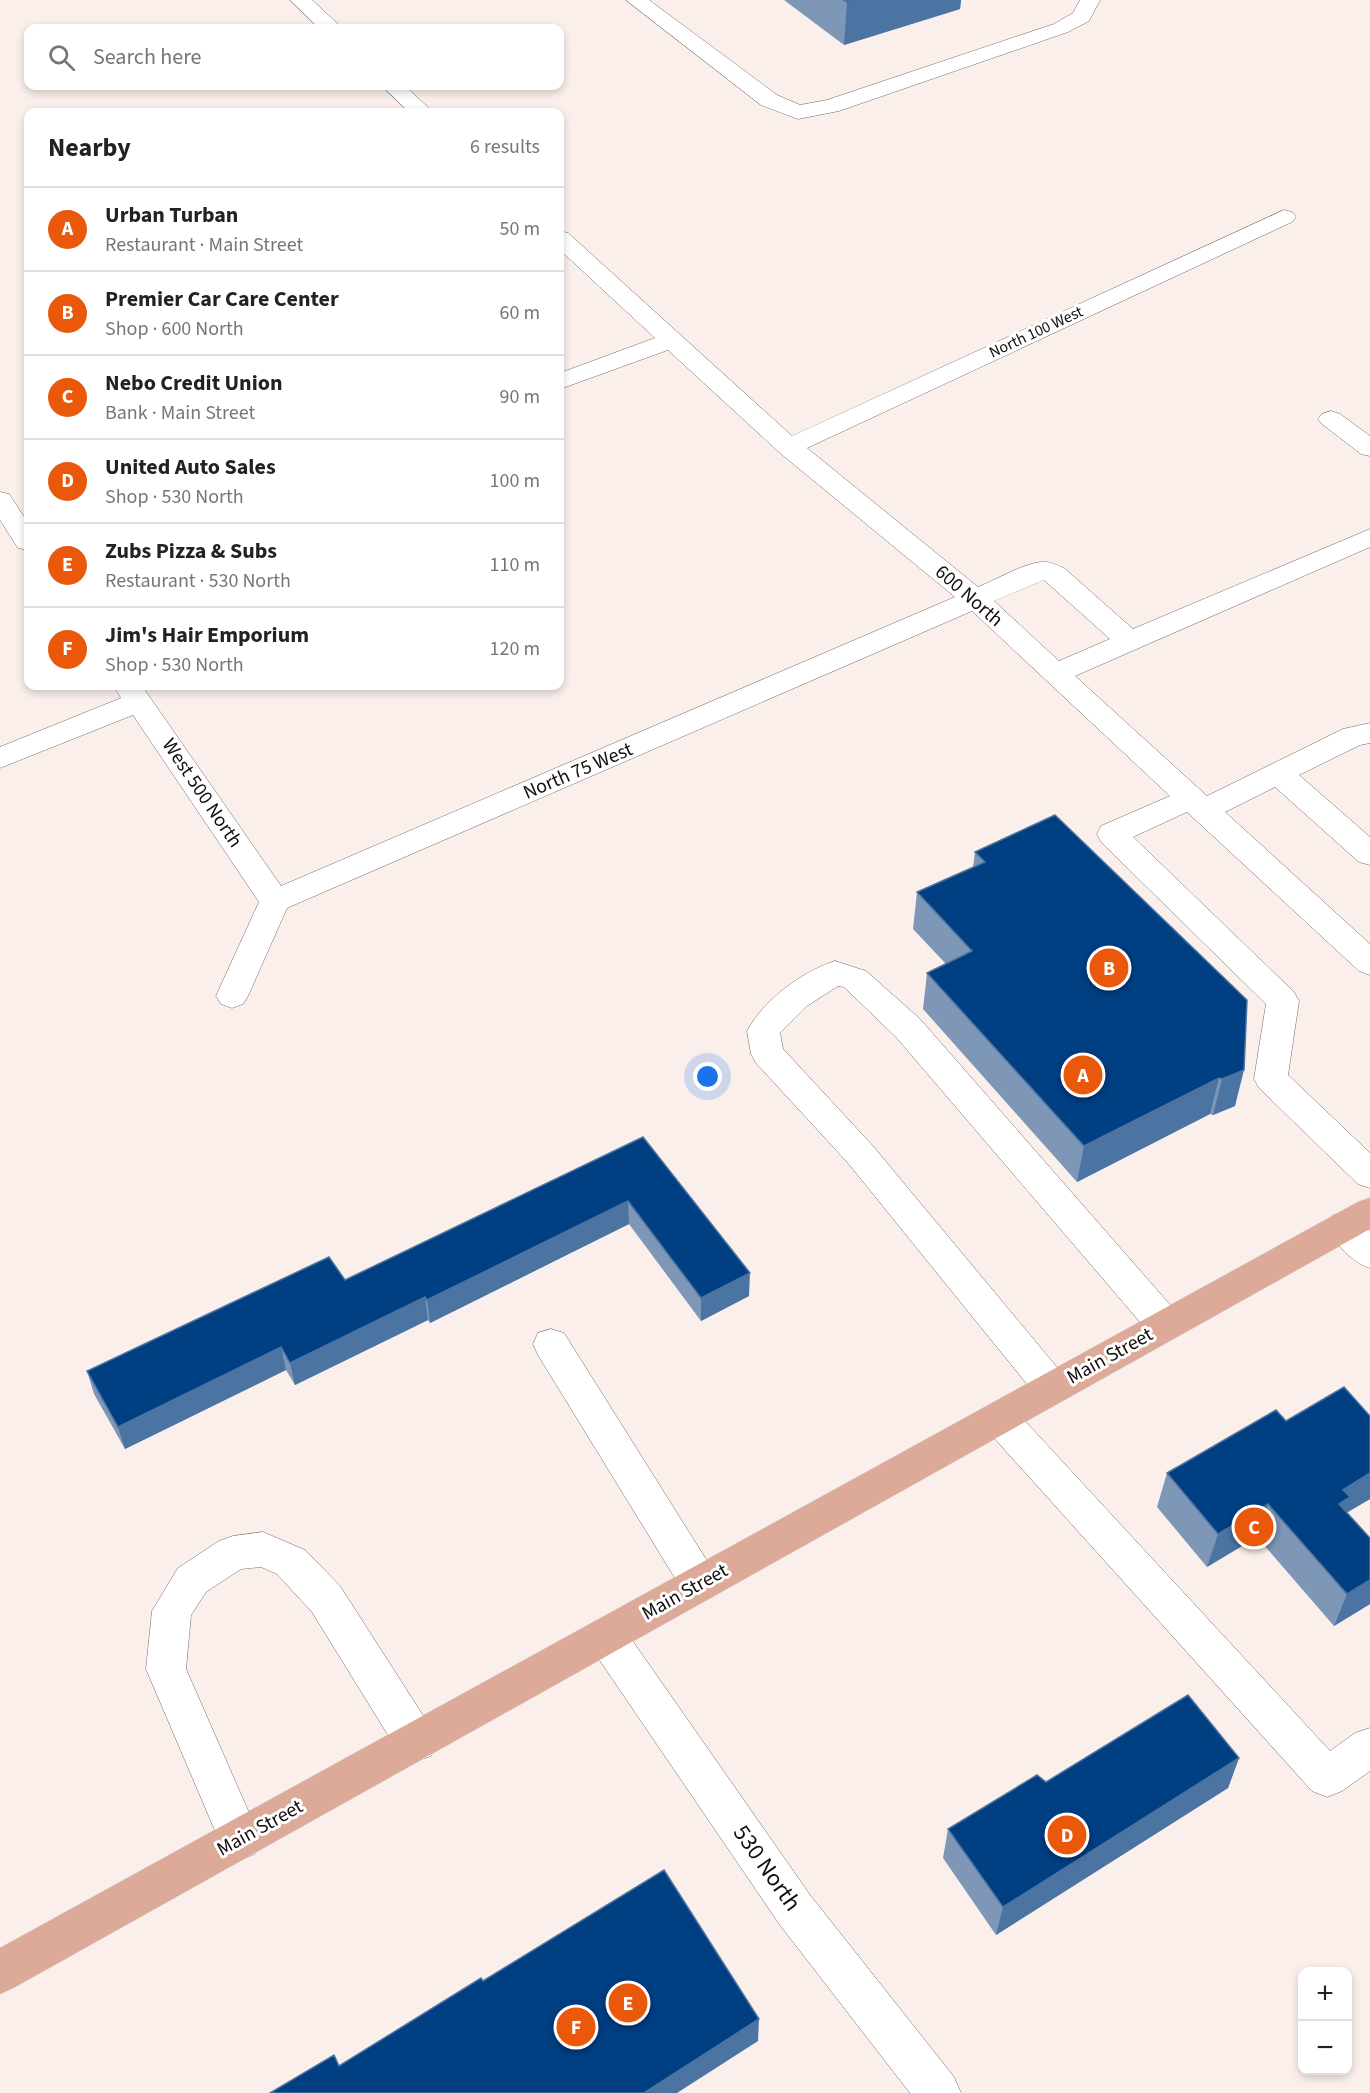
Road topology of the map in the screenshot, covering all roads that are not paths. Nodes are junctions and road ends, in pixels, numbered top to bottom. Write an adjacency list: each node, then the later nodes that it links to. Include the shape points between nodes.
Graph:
1 (300, 0): 4 (street)
2 (636, 0): 3 (street, via 769,100 798,112 831,106 1061,28 1082,17)
3 (1089, 0)
4 (327, 24)
5 (396, 90): 6 (street)
6 (409, 108)
7 (1284, 217): 12 (street, North 100 West)
8 (564, 242): 9 (street, 600 North)
9 (671, 340): 10 (street); 12 (street, 600 North)
10 (564, 380)
11 (1331, 419): 13 (street)
12 (789, 447): 17 (street, 600 North)
13 (1370, 448)
14 (0, 500): 15 (street)
15 (24, 536)
16 (1370, 537): 18 (street)
17 (976, 600): 18 (street, North 75 West, via 1043,570 1054,574); 19 (street, 600 North); 26 (street, North 75 West)
18 (1130, 640): 19 (street)
19 (1056, 673): 24 (street, 600 North)
20 (134, 694): 22 (street); 26 (street, West 500 North)
21 (1370, 733): 23 (street, via 1353,736)
22 (0, 759)
23 (1279, 774): 24 (street); 25 (street)
24 (1198, 804): 27 (street, 600 North); 29 (street, via 1112,834 1283,1001 1271,1079)
25 (1370, 854)
26 (275, 901): 28 (street)
27 (1368, 958)
28 (232, 996)
29 (1370, 1174)
30 (1357, 1219): 31 (street); 32 (main road, Main Street)
31 (1370, 1254)
32 (1166, 1325): 34 (main road, Main Street); 34 (street, via 908,1028 855,979 835,973 803,990 763,1031 768,1054 860,1154)
33 (551, 1344): 36 (street)
34 (1052, 1388): 35 (main road, Main Street)
35 (999, 1418): 36 (main road, Main Street); 39 (street, via 1327,1777)
36 (700, 1584): 37 (main road, Main Street)
37 (606, 1636): 38 (main road, Main Street); 42 (street, 530 North, via 795,1910)
38 (416, 1742): 40 (main road, Main Street); 40 (street, via 326,1599 291,1562 263,1549 233,1553 192,1580 172,1611 166,1669)
39 (1370, 1747)
40 (240, 1840): 41 (main road, Main Street)
41 (0, 1972)
42 (938, 2093)

